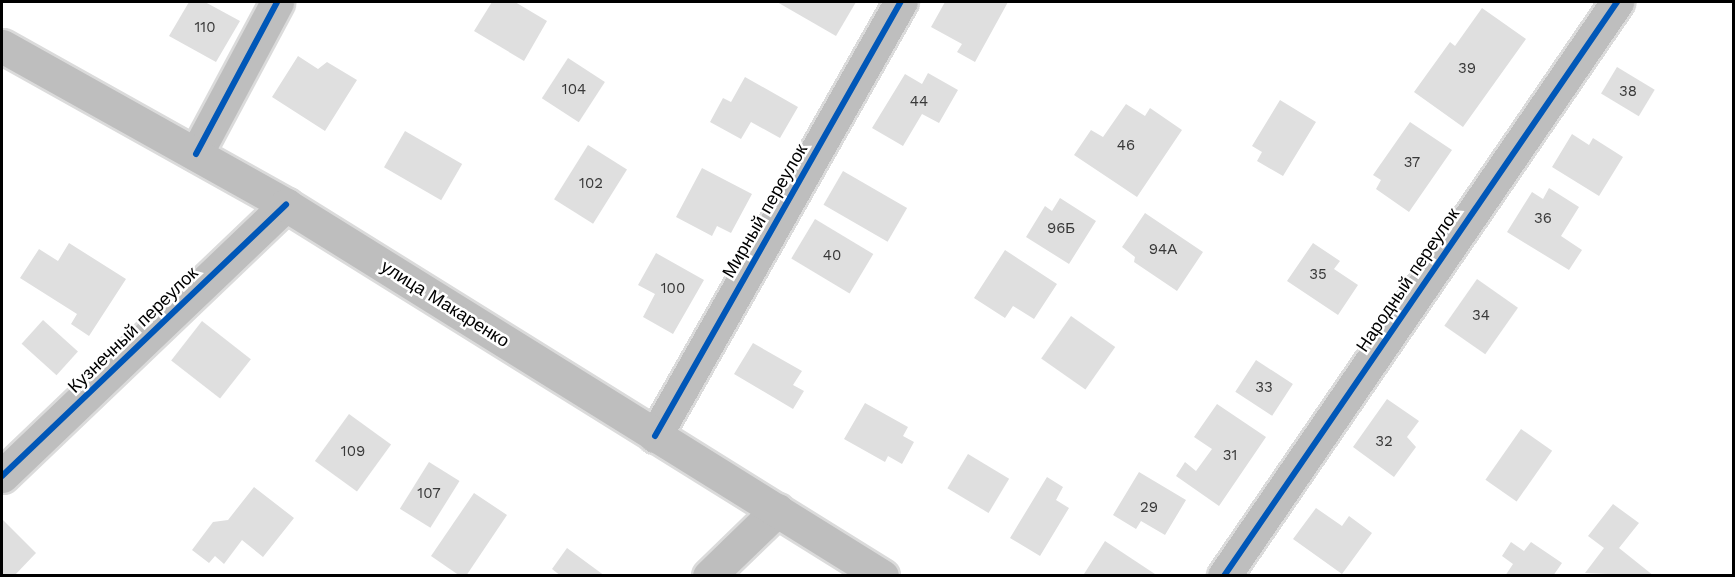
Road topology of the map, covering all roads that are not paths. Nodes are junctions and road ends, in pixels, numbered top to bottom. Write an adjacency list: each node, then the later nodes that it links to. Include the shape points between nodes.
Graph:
1 (277, 2): 5 (street)
2 (902, 2): 7 (street, Мирный переулок)
3 (1617, 2): 12 (street, Народный переулок)
4 (2, 46): 5 (street, улица Макаренко)
5 (196, 154): 6 (street, улица Макаренко)
6 (286, 205): 7 (street, улица Макаренко); 8 (street, Кузнечный переулок)
7 (655, 436): 9 (street, улица Макаренко)
8 (2, 477)
9 (777, 510): 10 (street); 11 (street, улица Макаренко)
10 (709, 576)
11 (882, 576)
12 (1224, 576)

